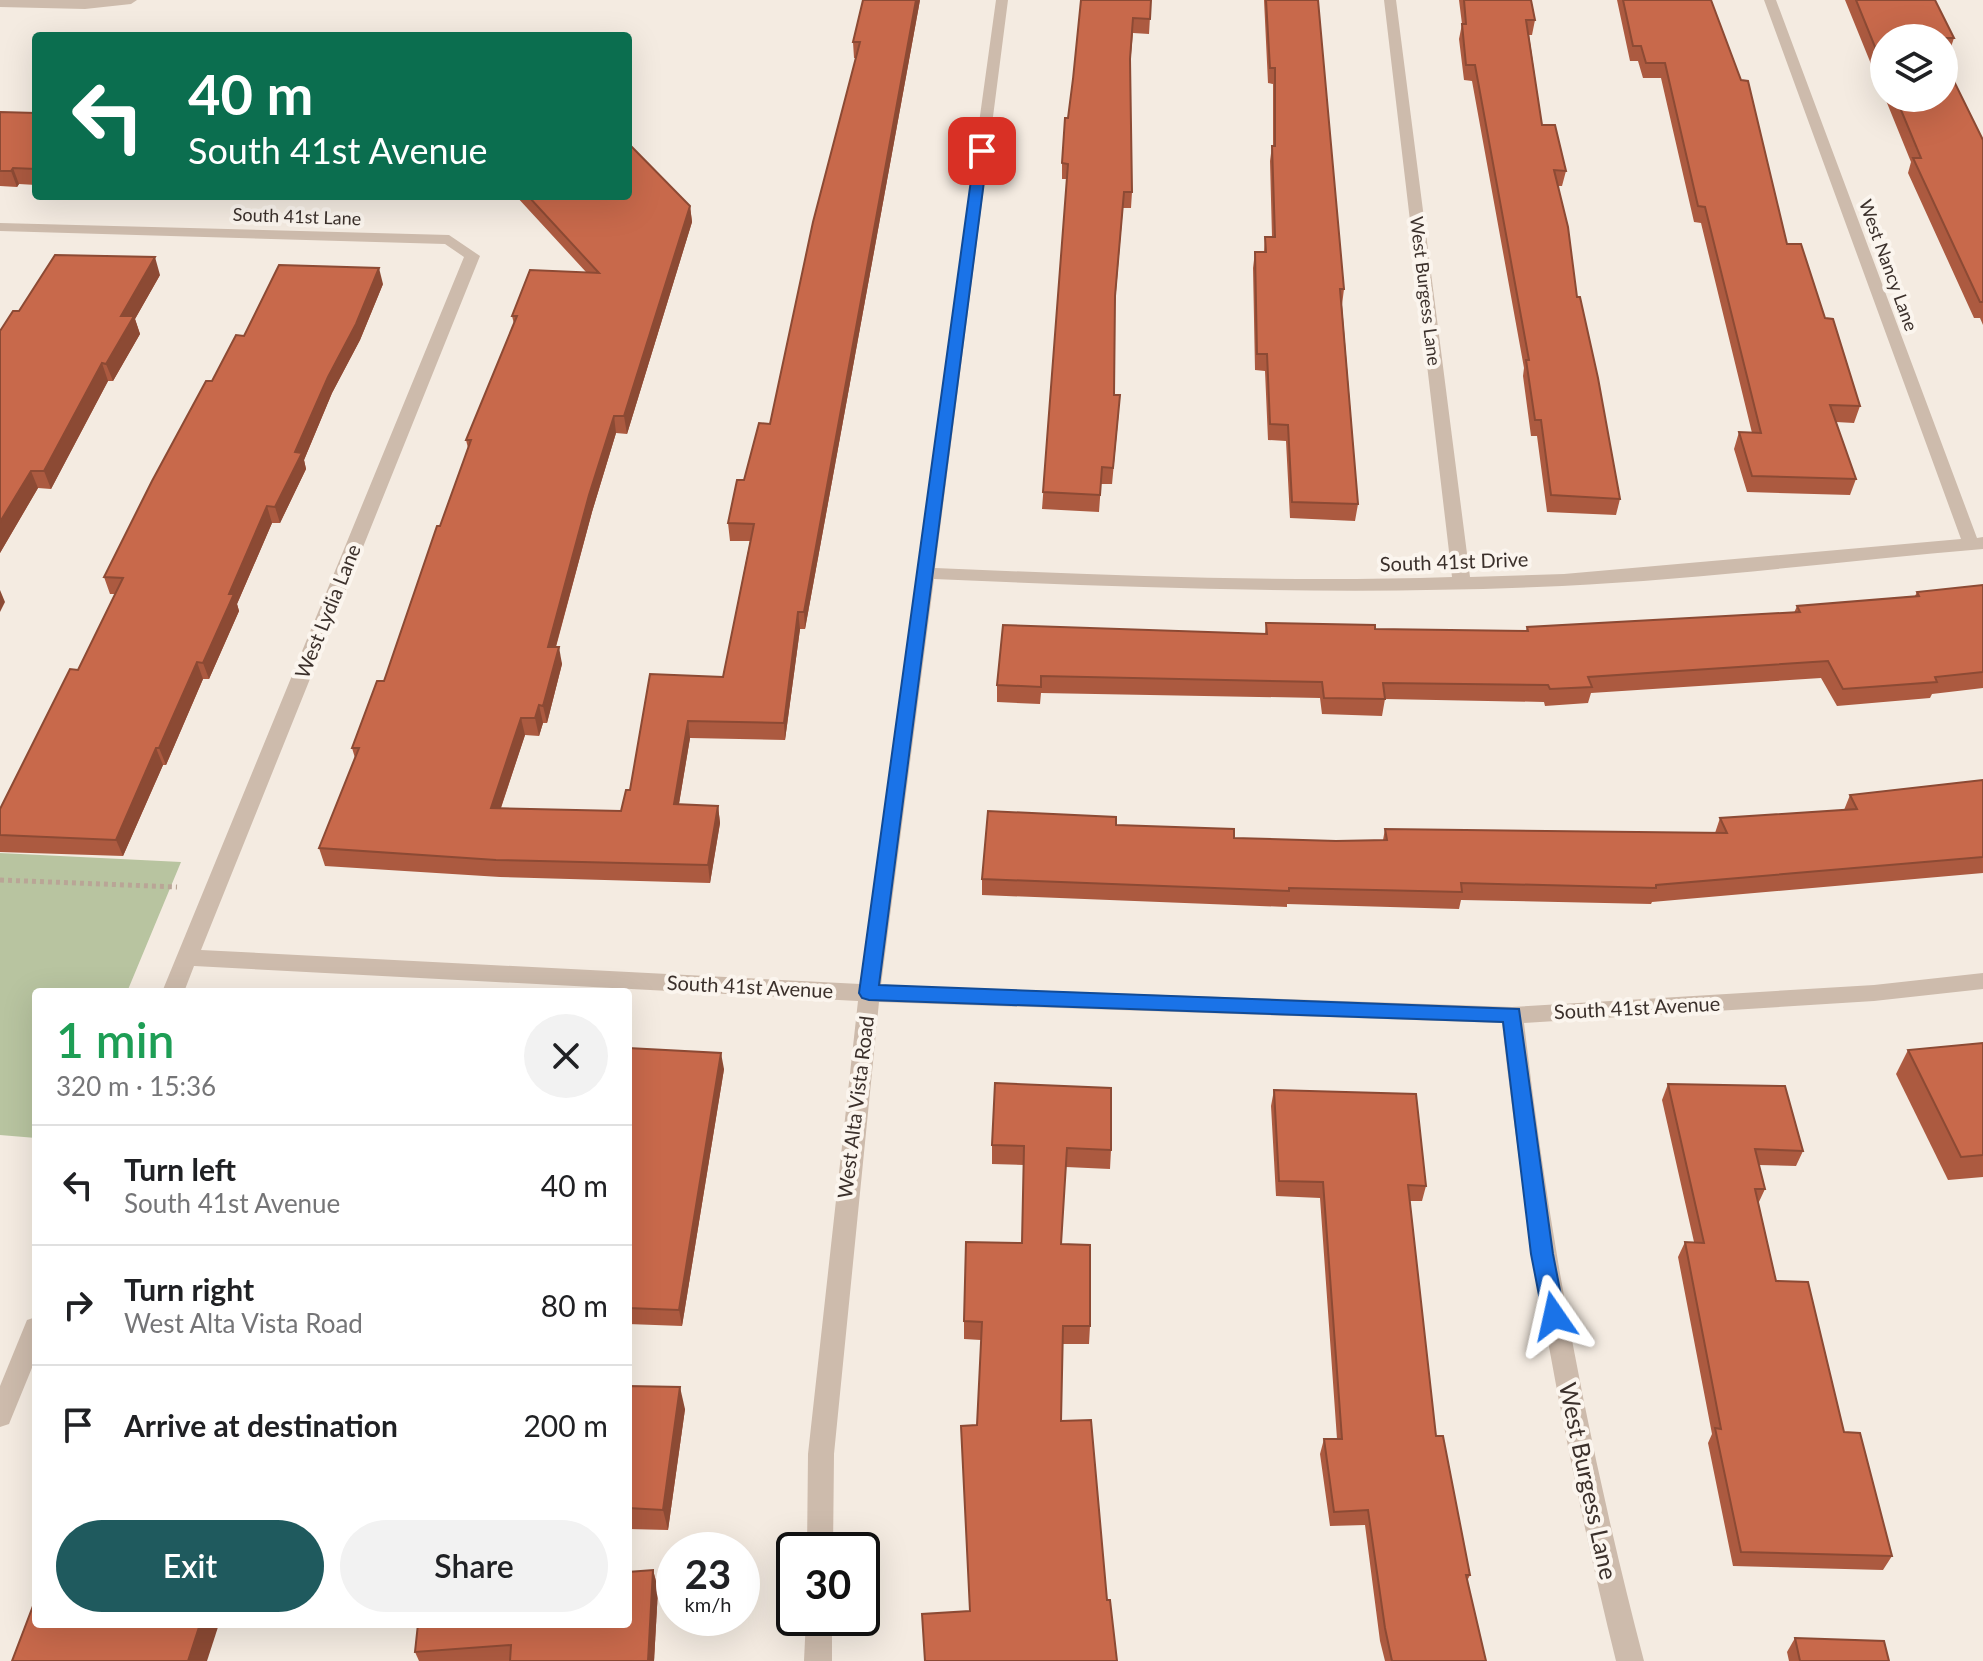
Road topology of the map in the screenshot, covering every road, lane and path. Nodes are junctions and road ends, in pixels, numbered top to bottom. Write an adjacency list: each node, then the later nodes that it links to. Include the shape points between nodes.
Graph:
1 (131, 0): 5 (street, via 95,5)
2 (1002, 0): 10 (street, West Alta Vista Road)
3 (1390, 0): 11 (street, West Burgess Lane)
4 (1770, 0): 9 (street, West Nancy Lane)
5 (0, 3)
6 (7, 227): 7 (street, South 41st Lane); 8 (street)
7 (449, 240): 13 (street, West Lydia Lane, via 472,256)
8 (0, 246)
9 (1977, 544): 11 (street, South 41st Drive, via 1564,580)
10 (926, 573): 11 (street, South 41st Drive, via 1183,584); 17 (street, West Alta Vista Road)
11 (1462, 583)
12 (0, 880): 13 (path)
13 (214, 889): 14 (street, West Lydia Lane)
14 (187, 957): 16 (street, West Lydia Lane); 17 (street, South 41st Avenue)
15 (1983, 981): 18 (street, South 41st Avenue, via 1874,993)
16 (175, 988)
17 (869, 993): 18 (street, South 41st Avenue); 21 (street, West Alta Vista Road, via 835,1284)
18 (1512, 1015): 24 (street, West Burgess Lane, via 1542,1254 1584,1471)
19 (32, 1338): 20 (street)
20 (0, 1416)
21 (820, 1532)
22 (819, 1636): 23 (street)
23 (818, 1661)
24 (1630, 1661)

